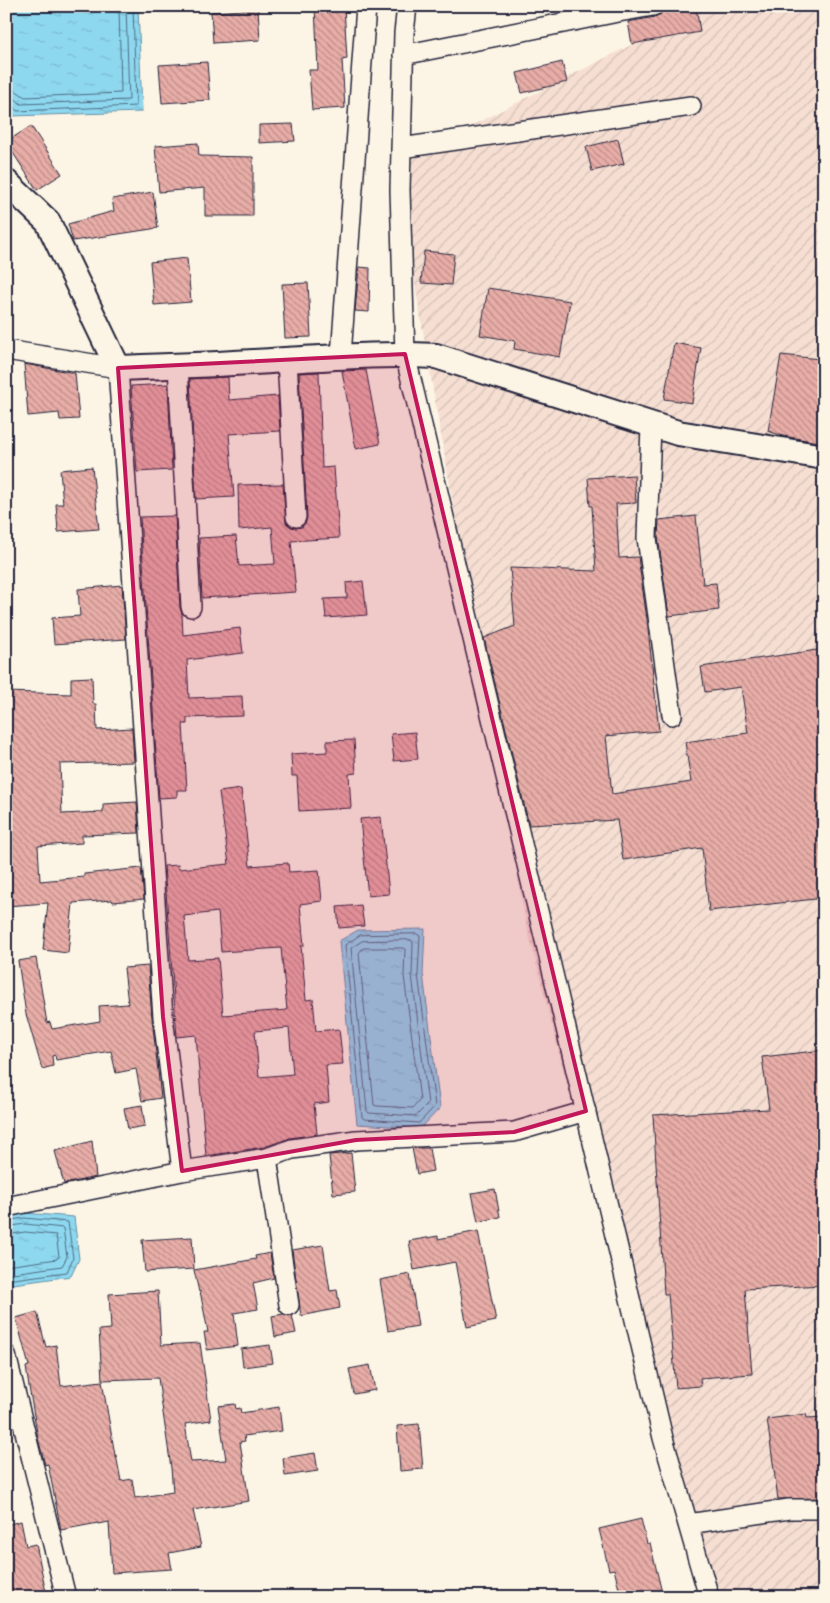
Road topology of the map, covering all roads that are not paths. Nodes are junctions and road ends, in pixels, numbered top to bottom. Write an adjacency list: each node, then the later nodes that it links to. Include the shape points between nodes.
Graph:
1 (366, 6): 11 (street)
2 (407, 6): 5 (street)
3 (653, 6): 4 (street)
4 (613, 10): 5 (street)
5 (403, 55): 7 (street)
6 (691, 106): 7 (street)
7 (401, 148): 10 (street)
8 (6, 182): 14 (street, via 48,222)
9 (6, 350): 14 (street)
10 (405, 354): 11 (street); 15 (street, via 436,356); 20 (street)
11 (341, 356): 12 (street)
12 (287, 360): 13 (street); 17 (street)
13 (178, 366): 14 (street); 18 (street)
14 (118, 368): 22 (street, via 163,1017)
15 (651, 424): 16 (street, via 678,433); 19 (street, via 647,538)
16 (824, 457)
17 (296, 517)
18 (191, 607)
19 (672, 715)
20 (586, 1112): 21 (street, via 514,1132 356,1140 292,1149); 28 (street, via 663,1438)
21 (267, 1158): 22 (street); 24 (street)
22 (182, 1171): 23 (street)
23 (6, 1207)
24 (289, 1305)
25 (6, 1355): 26 (street)
26 (12, 1398): 29 (street)
27 (824, 1508): 28 (street)
28 (688, 1524): 30 (street)
29 (66, 1597)
30 (709, 1597)

